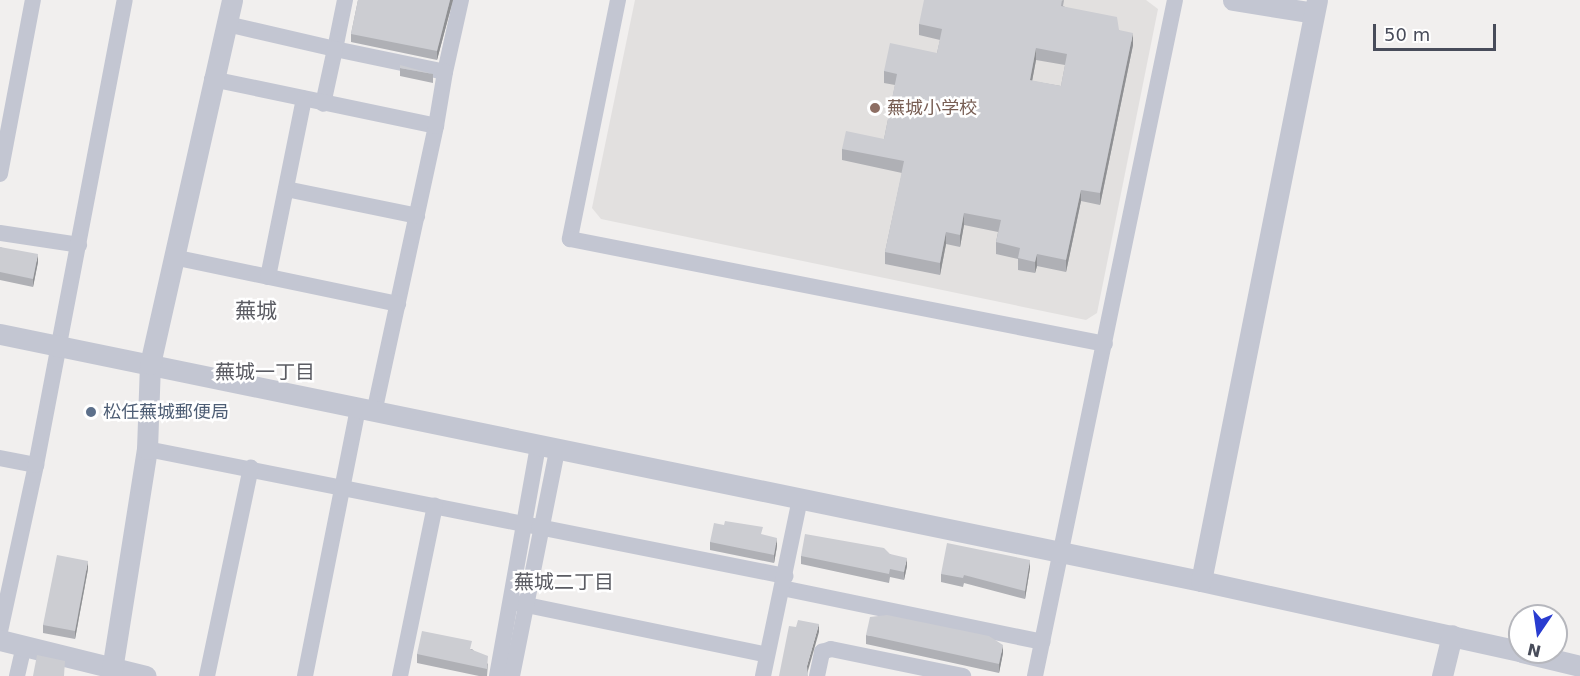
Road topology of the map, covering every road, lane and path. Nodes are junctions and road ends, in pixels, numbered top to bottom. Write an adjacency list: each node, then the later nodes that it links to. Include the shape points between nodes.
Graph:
1 (33, 0): 17 (street)
2 (125, 0): 21 (street)
3 (232, 0): 10 (street)
4 (345, 0): 11 (street)
5 (461, 0): 12 (street)
6 (618, 0): 26 (street, via 570,239)
7 (1176, 0): 26 (street)
8 (1233, 0): 9 (street)
9 (1315, 7): 41 (street)
10 (227, 24): 11 (street); 13 (street)
11 (335, 49): 12 (street); 15 (street)
12 (445, 72): 16 (street)
13 (212, 79): 14 (street); 22 (street)
14 (304, 99): 15 (street); 18 (street)
15 (323, 104): 16 (street)
16 (436, 126): 19 (street)
17 (0, 174)
18 (286, 189): 19 (street); 23 (street)
19 (417, 216): 24 (street)
20 (0, 233): 21 (street)
21 (79, 245): 27 (street)
22 (173, 257): 23 (street); 28 (street)
23 (268, 277): 24 (street)
24 (398, 304): 29 (street)
25 (0, 334): 27 (street)
26 (1105, 344): 40 (street)
27 (62, 346): 28 (street); 33 (street)
28 (150, 364): 29 (street); 31 (street)
29 (366, 410): 30 (street); 35 (street)
30 (548, 448): 36 (street); 38 (street); 39 (street)
31 (147, 449): 34 (street); 51 (street)
32 (0, 458): 33 (street)
33 (36, 465): 44 (street)
34 (251, 468): 35 (street); 54 (street)
35 (344, 490): 37 (street); 55 (street)
36 (800, 499): 40 (street); 42 (street)
37 (435, 506): 38 (street); 56 (street)
38 (523, 526): 39 (street); 43 (street)
39 (540, 529): 42 (street); 43 (street)
40 (1061, 554): 41 (street); 47 (street)
41 (1201, 581): 45 (street)
42 (784, 582): 47 (street); 50 (street)
43 (518, 604): 50 (street); 57 (street); 58 (street)
44 (0, 631)
45 (1452, 635): 49 (street); 63 (street)
46 (0, 640): 48 (street)
47 (1042, 642): 62 (street)
48 (24, 645): 51 (street); 52 (street)
49 (1508, 649)
50 (767, 655): 59 (street)
51 (112, 672): 53 (street)
52 (17, 676)
53 (147, 676)
54 (207, 676)
55 (304, 676)
56 (400, 676)
57 (497, 676)
58 (512, 676)
59 (763, 676)
60 (817, 676): 61 (street, via 822,651 831,649)
61 (963, 676)
62 (1035, 676)
63 (1442, 676)

